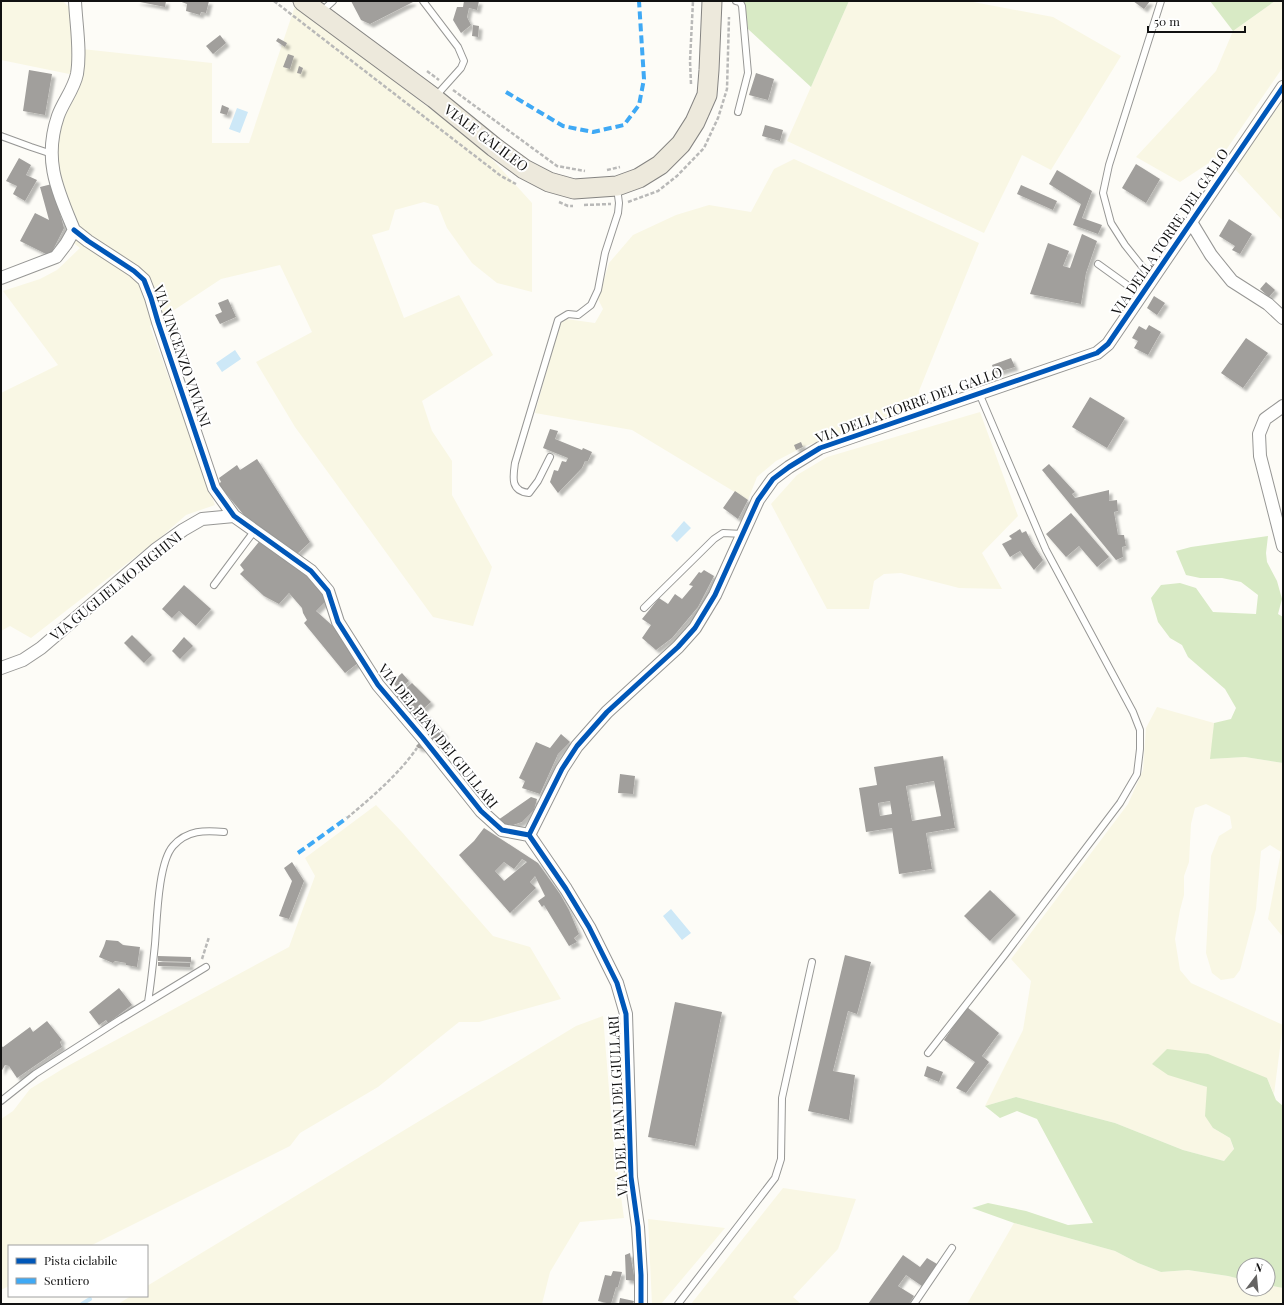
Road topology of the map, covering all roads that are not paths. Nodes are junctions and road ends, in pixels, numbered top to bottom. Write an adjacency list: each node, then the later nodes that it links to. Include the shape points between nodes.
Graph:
1 (75, 1): 12 (street, via 77,75 58,115 52,140)
2 (303, 1): 7 (main road, VIALE GALILEO)
3 (423, 1): 9 (lane, via 458,47 464,61 461,68)
4 (712, 1): 13 (main road, VIALE GALILEO, via 706,95 695,122 681,144 660,165)
5 (736, 1): 10 (lane, via 742,6 748,73)
6 (1161, 1): 18 (lane, via 1109,165 1104,193 1111,223)
7 (326, 7): 9 (main road, VIALE GALILEO)
8 (1283, 87): 14 (street, VIA DELLA TORRE DEL GALLO)
9 (440, 91): 13 (main road, VIALE GALILEO, via 494,147 524,169 549,182 574,189)
10 (738, 112)
11 (1, 136): 12 (lane)
12 (52, 154): 15 (street, via 52,168 57,188)
13 (618, 195): 23 (lane, via 617,220 605,253 598,290 591,305 578,315 568,314 558,320 514,463 515,486 529,493)
14 (1191, 222): 18 (street, VIA DELLA TORRE DEL GALLO); 20 (street, VIA DELLA TORRE DEL GALLO, via 1211,255 1232,281 1268,304)
15 (74, 230): 17 (street, via 56,257); 24 (street, VIA VINCENZO VIVIANI, via 134,270 144,280 214,488)
16 (1098, 264): 19 (lane)
17 (1, 278)
18 (1152, 279): 19 (street, VIA DELLA TORRE DEL GALLO)
19 (1141, 295): 21 (street, VIA DELLA TORRE DEL GALLO, via 1108,344 1097,353)
20 (1283, 318)
21 (979, 393): 26 (street, VIA DELLA TORRE DEL GALLO, via 820,448 773,479 758,500); 36 (lane, via 1046,550 1133,712 1140,730 1140,750 1136,774 1120,803)
22 (1283, 406): 27 (street, via 1265,419 1259,434 1260,456)
23 (550, 458)
24 (234, 516): 25 (street, VIA DEL PIAN DEI GIULLARI); 30 (street, VIA GUGLIELMO RIGHINI, via 202,519 183,530 155,550 41,648 23,660)
25 (255, 530): 28 (lane); 32 (street, VIA DEL PIAN DEI GIULLARI, via 311,572 328,591 338,622 378,685 481,811 502,830)
26 (743, 534): 29 (lane, via 723,533 714,539); 32 (street, VIA DELLA TORRE DEL GALLO, via 715,595 695,628 607,712 577,746 562,769)
27 (1283, 546)
28 (214, 584)
29 (644, 608)
30 (1, 668)
31 (224, 832): 35 (lane, via 193,832 173,846 166,858 161,880)
32 (529, 835): 39 (street, VIA DEL PIAN DEI GIULLARI, via 589,927 617,983 626,1014 631,1177 638,1227)
33 (812, 962): 40 (lane, via 782,1098 781,1159 775,1178)
34 (206, 967): 35 (lane)
35 (148, 1002): 37 (lane, via 35,1074)
36 (928, 1053)
37 (1, 1101)
38 (952, 1248): 41 (lane)
39 (642, 1304)
40 (678, 1304)
41 (914, 1304)

